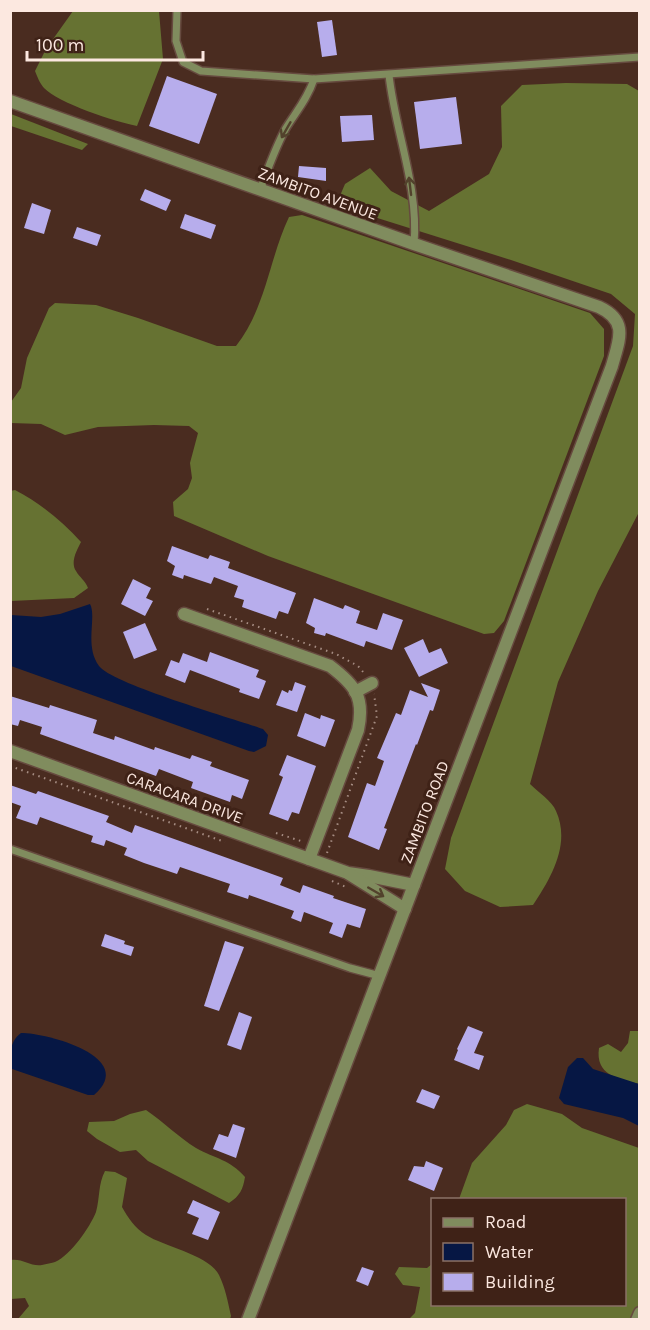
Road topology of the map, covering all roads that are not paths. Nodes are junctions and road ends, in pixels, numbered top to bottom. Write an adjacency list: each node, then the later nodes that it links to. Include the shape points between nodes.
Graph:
1 (177, 10): 4 (lane, via 176,41 183,62 201,71)
2 (639, 57): 3 (lane)
3 (389, 75): 4 (lane); 7 (lane, one-way to 3, via 410,179)
4 (314, 79): 6 (lane, one-way to 6, via 272,155)
5 (10, 101): 6 (street, ZAMBITO AVENUE)
6 (260, 190): 7 (street, ZAMBITO AVENUE)
7 (414, 244): 8 (street, ZAMBITO AVENUE, via 599,307)
8 (613, 316): 16 (street, ZAMBITO ROAD, via 621,334 612,366)
9 (184, 614): 11 (street, via 330,666 348,680)
10 (372, 683): 11 (street)
11 (355, 692): 14 (street, via 361,716 358,729)
12 (10, 751): 14 (street, CARACARA DRIVE)
13 (10, 849): 18 (lane)
14 (309, 859): 15 (street, CARACARA DRIVE)
15 (348, 873): 16 (street, CARACARA DRIVE); 17 (street, CARACARA DRIVE, one-way to 17)
16 (414, 885): 17 (street, ZAMBITO ROAD)
17 (405, 909): 18 (street, ZAMBITO ROAD)
18 (380, 976): 20 (street, ZAMBITO ROAD)
19 (639, 1313): 21 (street)
20 (249, 1320)
21 (637, 1320)

